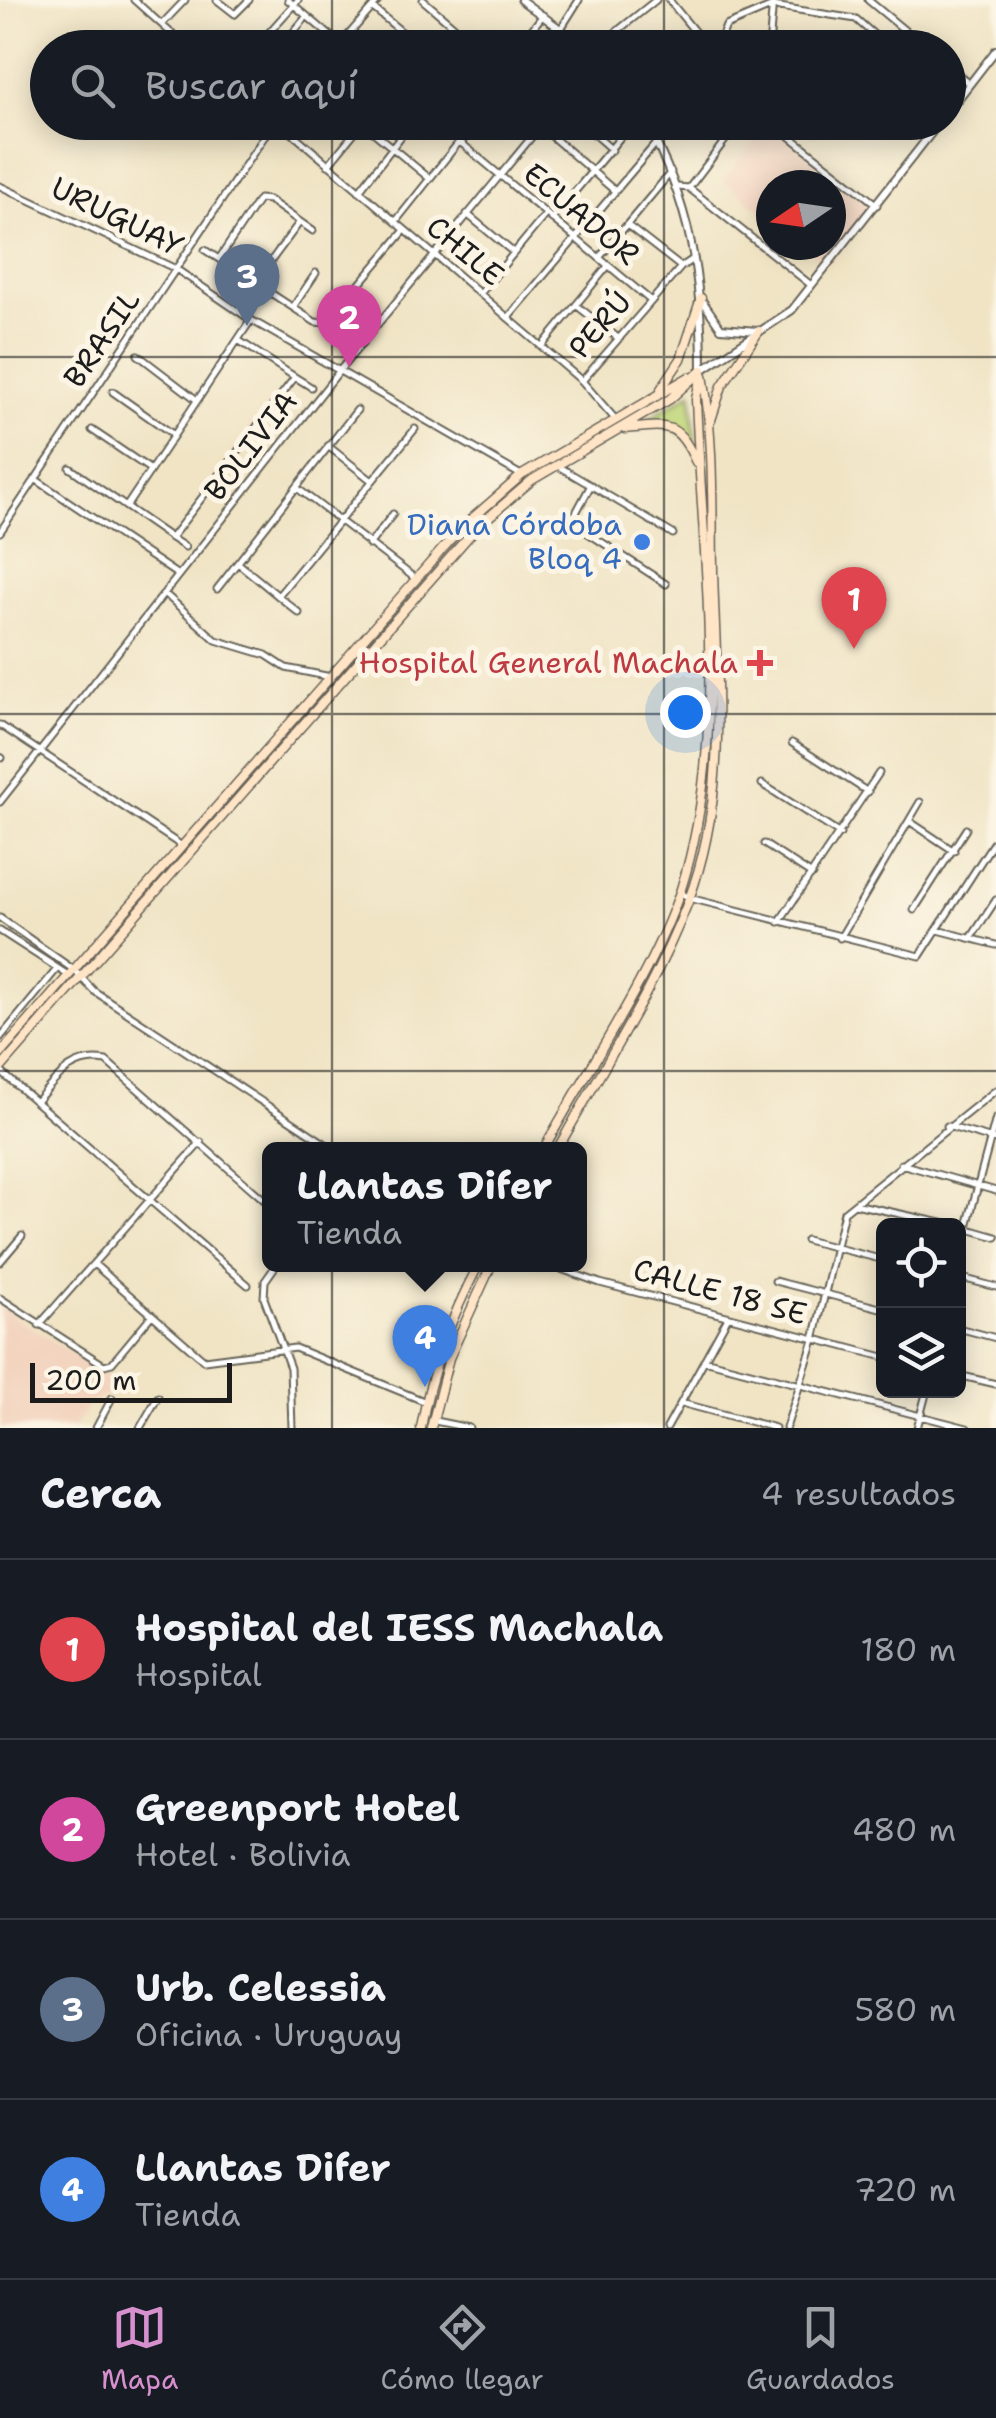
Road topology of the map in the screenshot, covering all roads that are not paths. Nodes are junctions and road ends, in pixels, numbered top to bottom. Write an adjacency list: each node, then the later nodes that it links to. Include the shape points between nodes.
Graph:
1 (134, 0): 16 (street)
2 (185, 0): 16 (street)
3 (217, 0): 4 (street, via 235,14)
4 (249, 0)
5 (423, 0): 24 (street)
6 (521, 0): 14 (street)
7 (579, 0): 17 (street)
8 (656, 0): 27 (street)
9 (669, 0): 28 (street)
10 (868, 0): 32 (street)
11 (293, 2): 15 (street); 19 (street)
12 (376, 2): 22 (street); 23 (street)
13 (773, 3): 29 (street); 30 (street); 31 (street, via 856,19)
14 (544, 14): 17 (street); 25 (street)
15 (307, 16): 20 (street); 21 (street)
16 (162, 24): 18 (street)
17 (562, 26): 26 (street)
18 (168, 30)
19 (271, 30)
20 (295, 30)
21 (324, 30)
22 (352, 30)
23 (403, 30)
24 (457, 30)
25 (531, 30)
26 (566, 30)
27 (618, 30)
28 (693, 30)
29 (724, 30)
30 (770, 30)
31 (869, 30)
32 (904, 30)
33 (996, 50): 35 (street)
34 (966, 81): 35 (street)
35 (970, 84): 36 (street)
36 (966, 88)
37 (264, 140): 80 (street, BRASIL)
38 (297, 140): 53 (street, CHILE)
39 (349, 140): 53 (street)
40 (382, 140): 51 (street)
41 (398, 140): 51 (street)
42 (529, 140): 56 (street, BOLIVIA)
43 (558, 140): 54 (street)
44 (601, 140): 52 (street)
45 (620, 140): 52 (street)
46 (725, 140): 60 (street)
47 (795, 140): 63 (street)
48 (926, 140): 63 (street)
49 (458, 142): 56 (street, ECUADOR); 57 (street)
50 (657, 142): 55 (street); 62 (street)
51 (392, 148): 57 (street); 61 (street)
52 (612, 150): 54 (street)
53 (328, 166): 61 (street, CHILE)
54 (592, 171): 62 (street); 65 (street)
55 (671, 172): 59 (street); 68 (street)
56 (500, 175): 64 (street, BOLIVIA); 65 (street, ECUADOR)
57 (429, 178): 66 (street)
58 (0, 186): 80 (street, URUGUAY)
59 (677, 186): 60 (street); 75 (street)
60 (689, 188): 83 (street)
61 (359, 191): 66 (street, CHILE)
62 (615, 191): 71 (street)
63 (877, 204): 83 (street)
64 (466, 214): 73 (street); 74 (street, BOLIVIA)
65 (549, 216): 71 (street, ECUADOR); 73 (street)
66 (396, 221): 69 (street, CHILE)
67 (299, 223): 70 (street); 77 (street, via 259,199); 82 (street)
68 (627, 224): 76 (street); 79 (street)
69 (404, 230): 74 (street, CHILE); 88 (street, via 334,320 320,324)
70 (312, 231)
71 (576, 240): 76 (street, ECUADOR); 89 (street)
72 (205, 250): 77 (street)
73 (514, 253): 84 (street)
74 (433, 254): 84 (street, CHILE); 96 (street, BOLIVIA)
75 (696, 257): 79 (street, PERÚ); 85 (street)
76 (598, 258): 78 (street, ECUADOR)
77 (219, 259): 82 (street)
78 (608, 266): 86 (street, ECUADOR); 87 (street)
79 (681, 267): 86 (street, PERÚ)
80 (176, 269): 90 (street, URUGUAY); 116 (street, BRASIL)
81 (316, 272): 88 (street)
82 (254, 284): 88 (street)
83 (814, 287): 91 (street)
84 (480, 294): 89 (street, CHILE)
85 (700, 298): 91 (street, via 721,328); 97 (street); 102 (main road, via 681,359)
86 (650, 301): 92 (street, PERÚ)
87 (576, 305): 92 (street); 94 (street)
88 (292, 308)
89 (508, 318): 94 (street, CHILE)
90 (251, 320): 93 (street); 96 (street, URUGUAY)
91 (759, 331): 97 (street); 108 (main road, via 722,386)
92 (618, 338): 99 (street, PERÚ)
93 (238, 340): 98 (street); 103 (street)
94 (542, 346): 99 (street, CHILE)
95 (138, 355): 103 (street)
96 (340, 370): 115 (street, URUGUAY); 129 (street, BOLIVIA)
97 (702, 370): 102 (main road); 105 (main road, via 670,399); 108 (main road); 112 (main road)
98 (295, 376): 100 (street); 125 (street)
99 (582, 381): 105 (street, CHILE)
100 (311, 387)
101 (113, 392): 109 (street)
102 (658, 393): 105 (main road)
103 (197, 400): 109 (street)
104 (357, 410): 110 (street)
105 (618, 425): 111 (main road); 112 (main road, via 678,431); 115 (main road)
106 (416, 429): 117 (street)
107 (92, 430): 114 (street)
108 (709, 430): 158 (main road, via 718,734 708,830)
109 (174, 434): 114 (street)
110 (328, 446): 117 (street); 119 (street)
111 (558, 466): 118 (street); 137 (main road, via 476,528)
112 (698, 466): 157 (main road, via 708,734 698,827)
113 (70, 468): 120 (street)
114 (151, 470): 120 (street)
115 (522, 476): 130 (main road, via 460,529)
116 (35, 479): 123 (street, BRASIL); 129 (street)
117 (371, 480): 122 (street)
118 (591, 485): 124 (street); 131 (street, via 571,522)
119 (297, 488): 122 (street); 128 (street)
120 (126, 507): 125 (street)
121 (393, 514): 126 (street)
122 (338, 520): 126 (street); 134 (street)
123 (0, 532)
124 (673, 534)
125 (171, 538): 127 (street)
126 (369, 545): 130 (street)
127 (185, 547)
128 (238, 564): 132 (street); 134 (street)
129 (178, 575): 133 (street, BOLIVIA)
130 (416, 579): 136 (main road)
131 (666, 584)
132 (217, 589)
133 (164, 593): 138 (street, via 216,640); 143 (street, BOLIVIA)
134 (278, 596): 135 (street)
135 (299, 613)
136 (363, 640): 137 (main road, via 345,668); 138 (main road)
137 (351, 670): 138 (main road)
138 (334, 680): 139 (main road); 141 (main road)
139 (320, 689): 141 (main road, via 325,692); 154 (main road)
140 (0, 725): 143 (street)
141 (299, 728): 169 (main road)
142 (792, 744): 146 (street)
143 (40, 750): 147 (street, BOLIVIA); 154 (street)
144 (879, 773): 146 (street)
145 (762, 784): 151 (street)
146 (868, 792): 151 (street)
147 (0, 802)
148 (920, 802): 149 (street)
149 (909, 821): 155 (street); 165 (street)
150 (966, 829): 155 (street)
151 (840, 834): 156 (street)
152 (764, 844): 156 (street)
153 (993, 844): 163 (street)
154 (182, 846): 169 (main road)
155 (954, 850): 160 (street)
156 (812, 875): 162 (street)
157 (680, 892): 158 (street); 180 (main road)
158 (690, 898): 162 (street); 181 (main road, via 664,960)
159 (996, 900): 166 (street)
160 (914, 910)
161 (0, 918): 169 (street)
162 (779, 922): 165 (street)
163 (938, 930): 165 (street, via 920,956 912,957); 166 (street)
164 (0, 931): 168 (street)
165 (840, 938)
166 (971, 938): 167 (street)
167 (996, 945)
168 (57, 969): 169 (street); 170 (street)
169 (77, 977): 171 (main road); 172 (main road); 179 (street)
170 (0, 1038)
171 (0, 1054)
172 (0, 1070): 174 (street)
173 (996, 1090): 176 (street)
174 (36, 1102): 178 (street, via 66,1068 92,1058 106,1061); 186 (street)
175 (996, 1118): 177 (street)
176 (947, 1126): 177 (street); 182 (street)
177 (993, 1139): 183 (street)
178 (201, 1142): 185 (street); 186 (street)
179 (323, 1142)
180 (547, 1142)
181 (561, 1142)
182 (901, 1164): 183 (street); 187 (street)
183 (978, 1186): 184 (street); 189 (street)
184 (996, 1191)
185 (262, 1198)
186 (149, 1201): 197 (street); 204 (street)
187 (855, 1204): 188 (street); 194 (street, via 844,1212)
188 (921, 1218)
189 (963, 1218)
190 (966, 1228): 192 (street)
191 (22, 1236): 196 (street)
192 (996, 1237)
193 (806, 1240): 194 (street)
194 (834, 1248): 195 (street); 206 (street)
195 (876, 1258)
196 (0, 1262)
197 (94, 1264): 209 (street); 211 (street)
198 (271, 1272): 215 (street, via 264,1298)
199 (475, 1272): 224 (main road, via 454,1311)
200 (488, 1272): 227 (main road, via 449,1358)
201 (575, 1272): 210 (street, CALLE 18 SE)
202 (966, 1279): 205 (street)
203 (775, 1281): 206 (street)
204 (248, 1285)
205 (996, 1287)
206 (824, 1294): 208 (street); 214 (street)
207 (0, 1298): 211 (street)
208 (880, 1308)
209 (152, 1316): 211 (street, via 104,1366); 215 (street, via 204,1360)
210 (728, 1317): 214 (street, CALLE 18 SE); 217 (street)
211 (39, 1325)
212 (966, 1330): 213 (street)
213 (996, 1338)
214 (814, 1340): 216 (street, CALLE 18 SE); 220 (street)
215 (285, 1347): 224 (street); 230 (street)
216 (876, 1355)
217 (704, 1360): 220 (street); 225 (street)
218 (966, 1378): 219 (street)
219 (996, 1384)
220 (798, 1385): 226 (street); 235 (street)
221 (158, 1397): 229 (street)
222 (112, 1398): 228 (street)
223 (925, 1398): 226 (street)
224 (426, 1402): 231 (main road)
225 (680, 1402): 233 (street); 234 (street)
226 (921, 1416): 236 (street); 237 (street)
227 (433, 1424): 232 (street)
228 (96, 1428)
229 (140, 1428)
230 (292, 1428)
231 (421, 1428)
232 (469, 1428)
233 (667, 1428)
234 (775, 1428)
235 (786, 1428)
236 (917, 1428)
237 (968, 1428)

